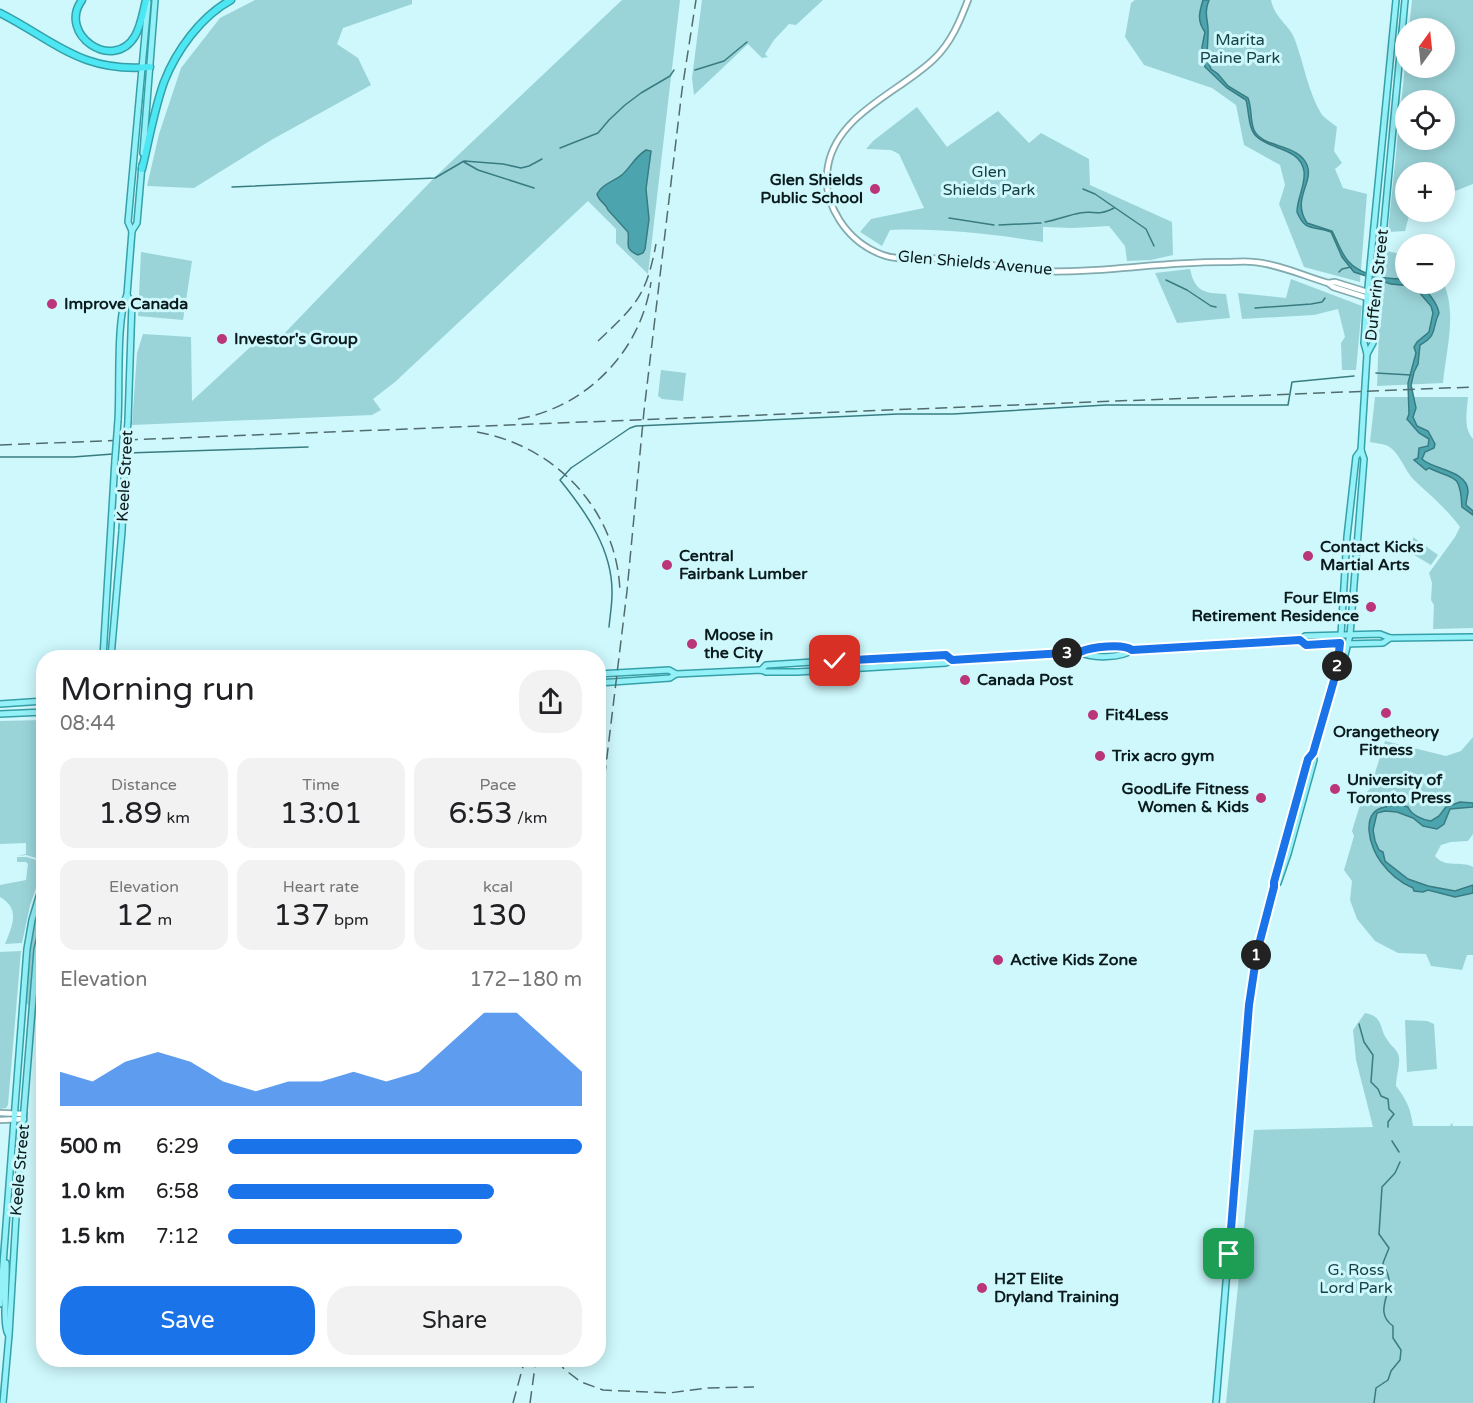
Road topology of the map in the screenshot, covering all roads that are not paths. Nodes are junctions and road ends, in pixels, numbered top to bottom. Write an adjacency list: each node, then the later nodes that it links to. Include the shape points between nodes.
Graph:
1 (82, 0): 2 (highway, via 75,17 78,31 90,46 108,52 123,48 132,40)
2 (147, 0): 9 (main road, Keele Street)
3 (155, 0): 9 (main road, Keele Street)
4 (231, 0): 10 (highway, via 201,24 179,52 164,82)
5 (968, 0): 13 (street, Glen Shields Avenue, via 953,34 934,59 863,113 835,145 828,166 827,188 840,223 856,239 884,255 902,259 945,258 1036,271 1253,262 1335,282)
6 (1396, 0): 13 (main road, Dufferin Street)
7 (1405, 0): 14 (main road, Dufferin Street)
8 (0, 13): 9 (highway, via 79,58)
9 (146, 68): 10 (main road, Keele Street); 11 (main road, Keele Street, via 128,222)
10 (142, 169): 11 (main road, Keele Street, via 137,223)
11 (132, 231): 12 (main road, Keele Street)
12 (127, 295): 24 (main road, Keele Street, bridge, via 123,302); 25 (main road, Keele Street, bridge, via 132,303 128,421)
13 (1367, 295): 14 (street, Glen Shields Avenue); 15 (main road, Dufferin Street)
14 (1377, 298): 15 (main road, Dufferin Street, via 1373,343)
15 (1367, 354): 16 (main road, Dufferin Street)
16 (1361, 450): 17 (main road, Dufferin Street, via 1356,457 1347,537); 18 (main road, Dufferin Street, via 1364,459)
17 (1341, 635): 18 (main road); 21 (main road, via 1305,636); 22 (main road, Dufferin Street)
18 (1350, 635): 20 (main road, via 1380,634); 23 (main road, Dufferin Street)
19 (1473, 637): 20 (main road)
20 (1390, 639): 23 (main road, via 1383,643)
21 (1300, 640): 22 (main road, via 1306,645); 27 (main road, via 1132,650 1117,646)
22 (1340, 643): 23 (main road); 30 (main road, Dufferin Street)
23 (1349, 644): 30 (main road, Dufferin Street)
24 (103, 650)
25 (112, 650)
26 (923, 655): 27 (main road, via 946,655); 28 (main road); 29 (main road, via 766,665)
27 (952, 660): 28 (main road)
28 (924, 664): 29 (main road, via 798,672)
29 (761, 670): 32 (main road)
30 (1337, 670): 51 (main road, Dufferin Street, via 1308,759 1257,952 1249,1005)
31 (606, 674): 32 (main road, via 669,670)
32 (676, 674): 33 (main road, via 670,678)
33 (606, 682)
34 (36, 702): 35 (main road)
35 (0, 704)
36 (36, 712): 37 (main road)
37 (0, 714)
38 (36, 907): 40 (main road, Keele Street)
39 (36, 962): 41 (main road, Keele Street)
40 (23, 1008): 41 (main road); 43 (main road, Keele Street)
41 (32, 1010): 44 (main road, Keele Street)
42 (0, 1113): 43 (street)
43 (15, 1117): 44 (street); 45 (street); 46 (main road, Keele Street)
44 (24, 1117): 48 (main road, Keele Street)
45 (0, 1120)
46 (4, 1246): 47 (main road, Keele Street); 48 (main road, via 4,1328)
47 (0, 1304)
48 (9, 1335): 49 (street); 50 (main road, Keele Street)
49 (0, 1336)
50 (3, 1403)
51 (1215, 1403)

